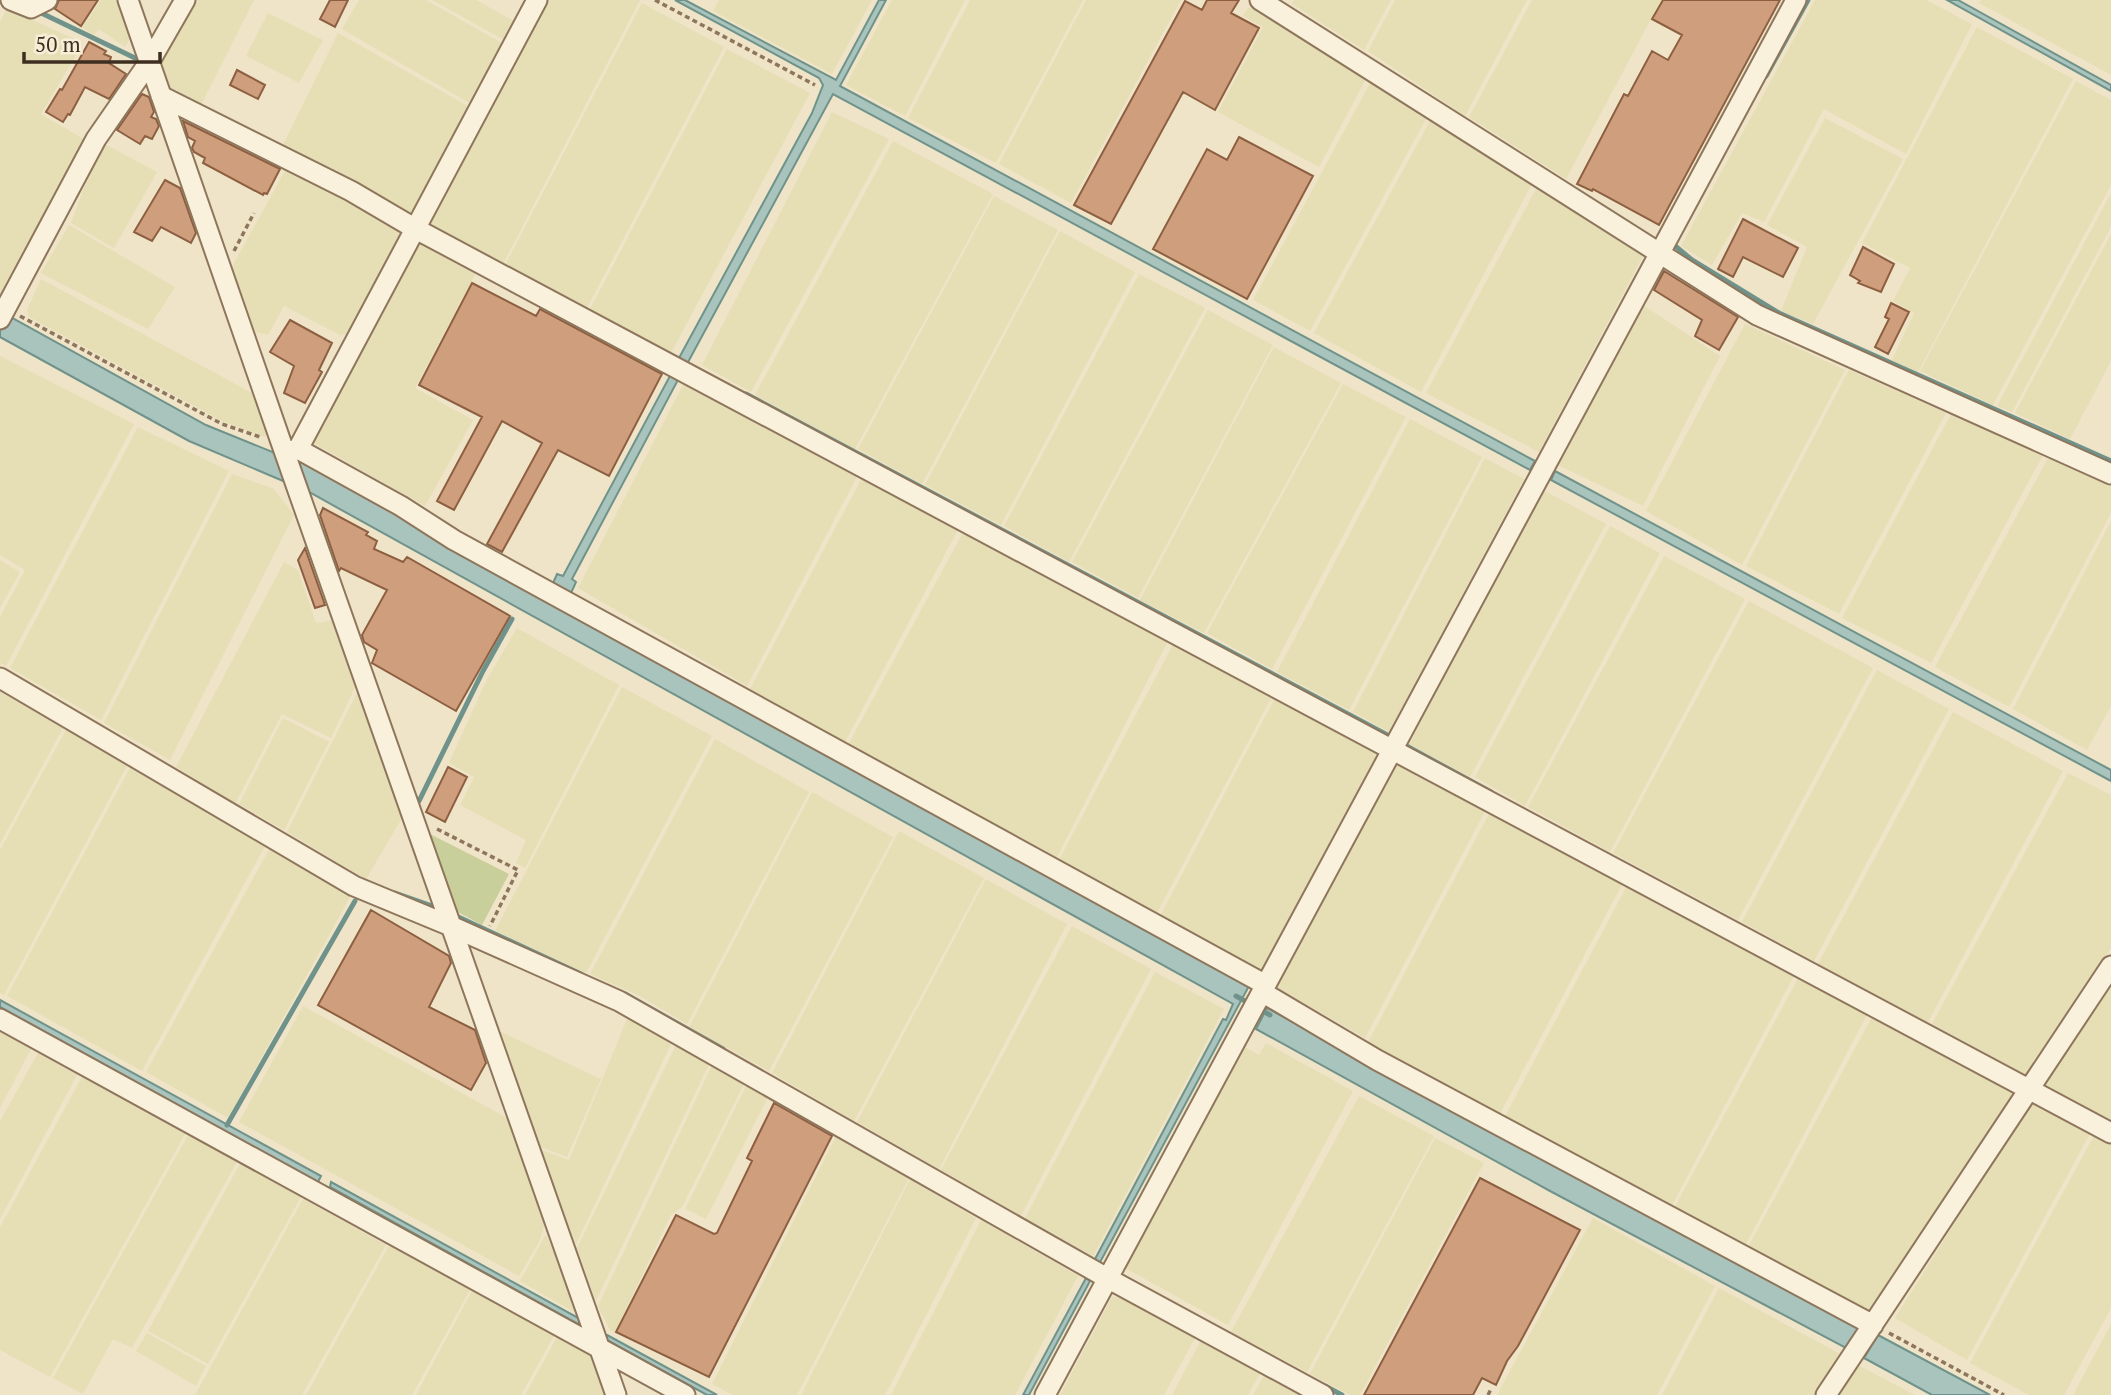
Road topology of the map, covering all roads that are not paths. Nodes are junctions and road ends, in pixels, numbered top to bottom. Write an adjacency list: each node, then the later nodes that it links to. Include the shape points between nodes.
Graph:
1 (11, 0): 2 (street, via 31,8)
2 (47, 0)
3 (128, 0): 8 (street)
4 (185, 0): 8 (street)
5 (537, 0): 10 (street)
6 (1260, 0): 11 (street)
7 (1796, 0): 11 (street)
8 (150, 61): 9 (street); 12 (street, via 96,139)
9 (162, 96): 10 (street, via 351,191); 13 (street)
10 (414, 228): 13 (street); 16 (street)
11 (1660, 253): 14 (street, via 1757,315); 16 (street)
12 (3, 314)
13 (287, 450): 17 (street); 19 (street, via 401,506 454,540)
14 (2111, 474)
15 (0, 678): 17 (street, via 354,886)
16 (1394, 750): 19 (street); 21 (street)
17 (453, 927): 23 (street, via 619,1001); 25 (street)
18 (2111, 966): 21 (street)
19 (1263, 991): 23 (street); 24 (street, via 1377,1060)
20 (0, 1019): 25 (street)
21 (2029, 1090): 22 (street); 24 (street)
22 (2111, 1133)
23 (1107, 1278): 28 (street); 29 (street)
24 (1873, 1325): 30 (street)
25 (600, 1348): 26 (street); 27 (street)
26 (616, 1395)
27 (685, 1395)
28 (1045, 1395)
29 (1323, 1395)
30 (1826, 1395)

